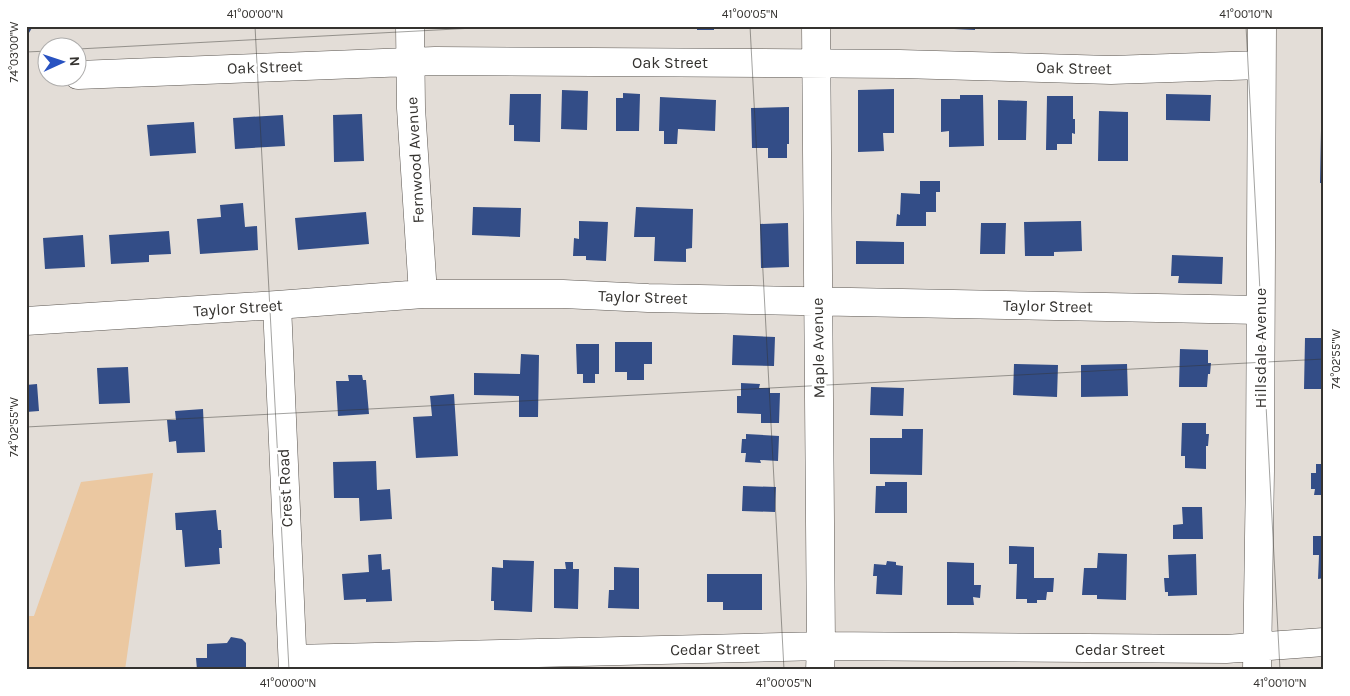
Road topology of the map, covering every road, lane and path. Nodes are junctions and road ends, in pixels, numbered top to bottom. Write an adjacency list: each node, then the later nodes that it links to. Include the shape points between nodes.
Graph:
1 (410, 26): 4 (street, Fernwood Avenue)
2 (816, 26): 5 (street, Maple Avenue)
3 (1262, 26): 6 (street, Hillsdale Avenue)
4 (410, 61): 5 (street, Oak Street); 7 (street, Oak Street); 8 (street, Fernwood Avenue)
5 (816, 63): 6 (street, Oak Street, via 1111,70); 9 (street, Maple Avenue)
6 (1261, 65): 11 (street, Hillsdale Avenue)
7 (88, 75)
8 (423, 294): 9 (street, Taylor Street); 10 (street, Taylor Street)
9 (818, 300): 11 (street, Taylor Street); 14 (street, Maple Avenue)
10 (277, 305): 12 (street, Taylor Street); 16 (street, Crest Road)
11 (1260, 310): 15 (street, Hillsdale Avenue)
12 (26, 321)
13 (1324, 642): 15 (street, Cedar Street, via 1292,643)
14 (821, 658): 15 (street, Cedar Street, via 1226,650); 16 (street, Cedar Street)
15 (1258, 659)
16 (293, 664)

